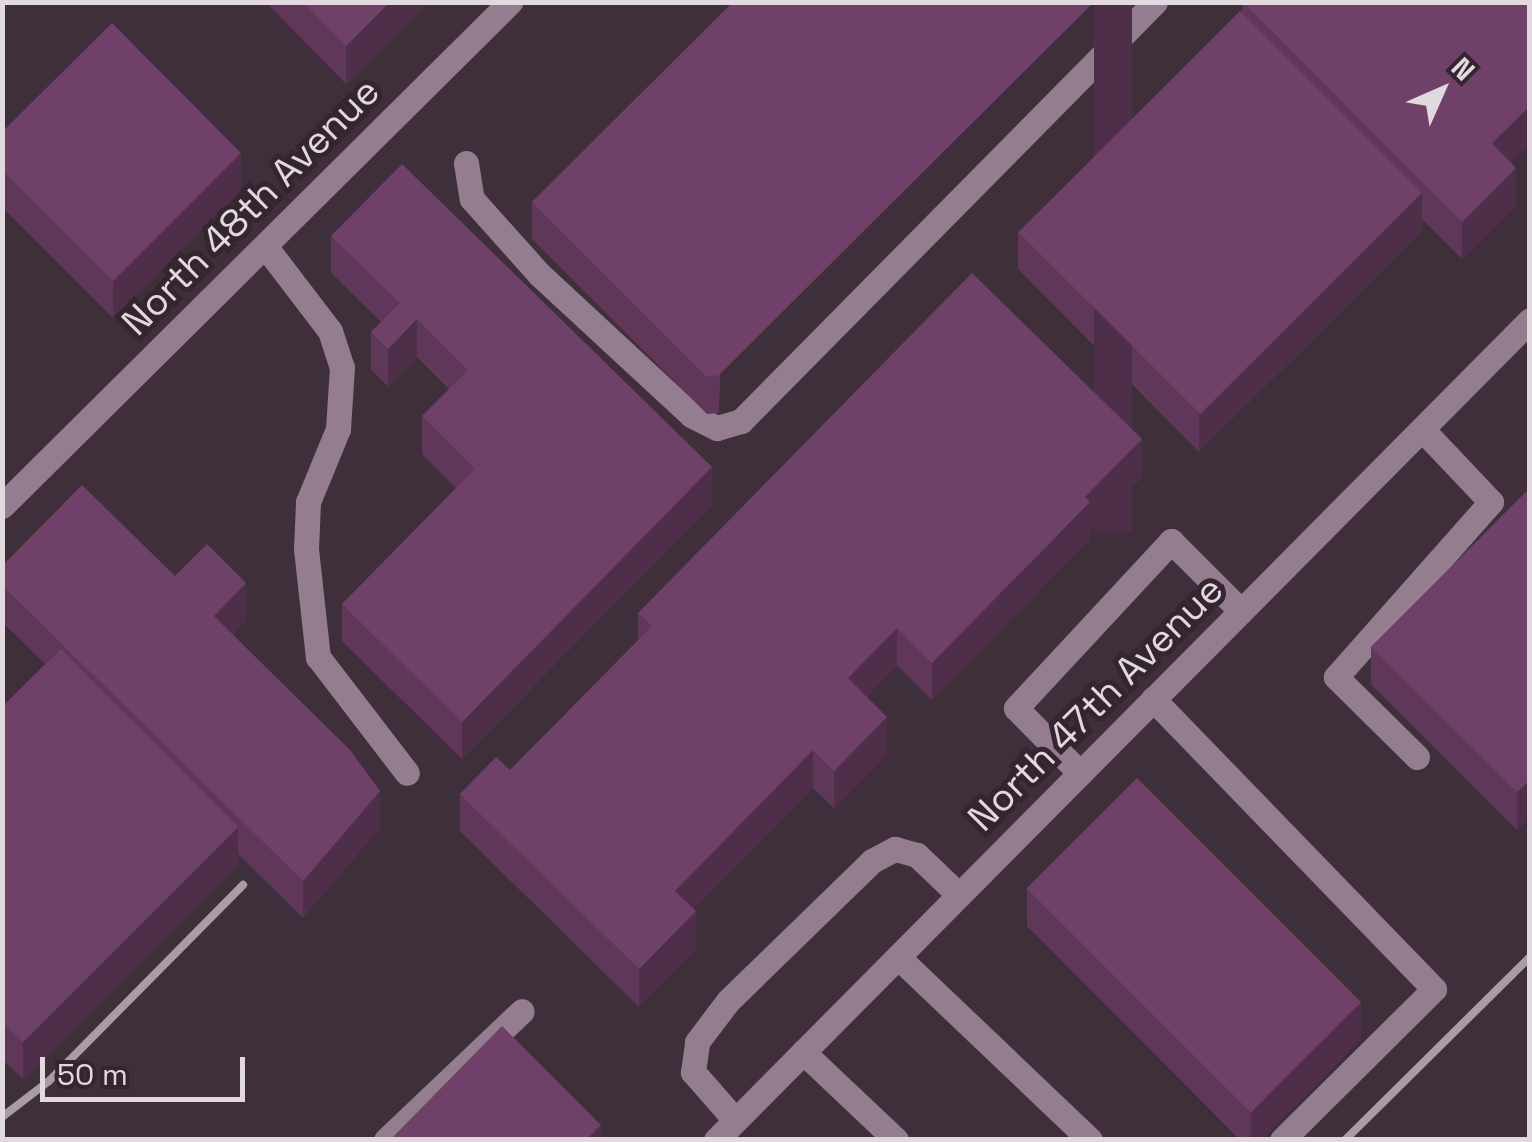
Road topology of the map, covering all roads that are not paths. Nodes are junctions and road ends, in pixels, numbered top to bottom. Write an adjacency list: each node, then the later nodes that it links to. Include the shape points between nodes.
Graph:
1 (510, 2): 4 (street, North 48th Avenue)
2 (1155, 2): 3 (street, via 741,421 717,428 691,415 539,274 472,199)
3 (466, 164)
4 (265, 246): 7 (street, North 48th Avenue); 11 (street, via 330,330 342,367 338,429 308,502 306,550 318,658)
5 (1530, 320): 6 (street, North 47th Avenue)
6 (1422, 429): 8 (street, North 47th Avenue); 10 (street, via 1491,502 1336,677)
7 (2, 506)
8 (1241, 611): 9 (street, North 47th Avenue); 12 (street, via 1171,541 1016,708)
9 (1153, 699): 12 (street, North 47th Avenue); 22 (street, via 1434,989)
10 (1417, 757)
11 (407, 772)
12 (1080, 773): 13 (street, North 47th Avenue)
13 (959, 895): 14 (street, North 47th Avenue); 17 (street, via 917,854 895,848 872,860 728,1001 697,1042 693,1072)
14 (898, 957): 16 (street, North 47th Avenue); 21 (street)
15 (522, 1011): 18 (street)
16 (803, 1052): 17 (street, North 47th Avenue); 20 (street)
17 (735, 1120): 19 (street, North 47th Avenue)
18 (386, 1140)
19 (716, 1140)
20 (896, 1140)
21 (1090, 1140)
22 (1282, 1140)

